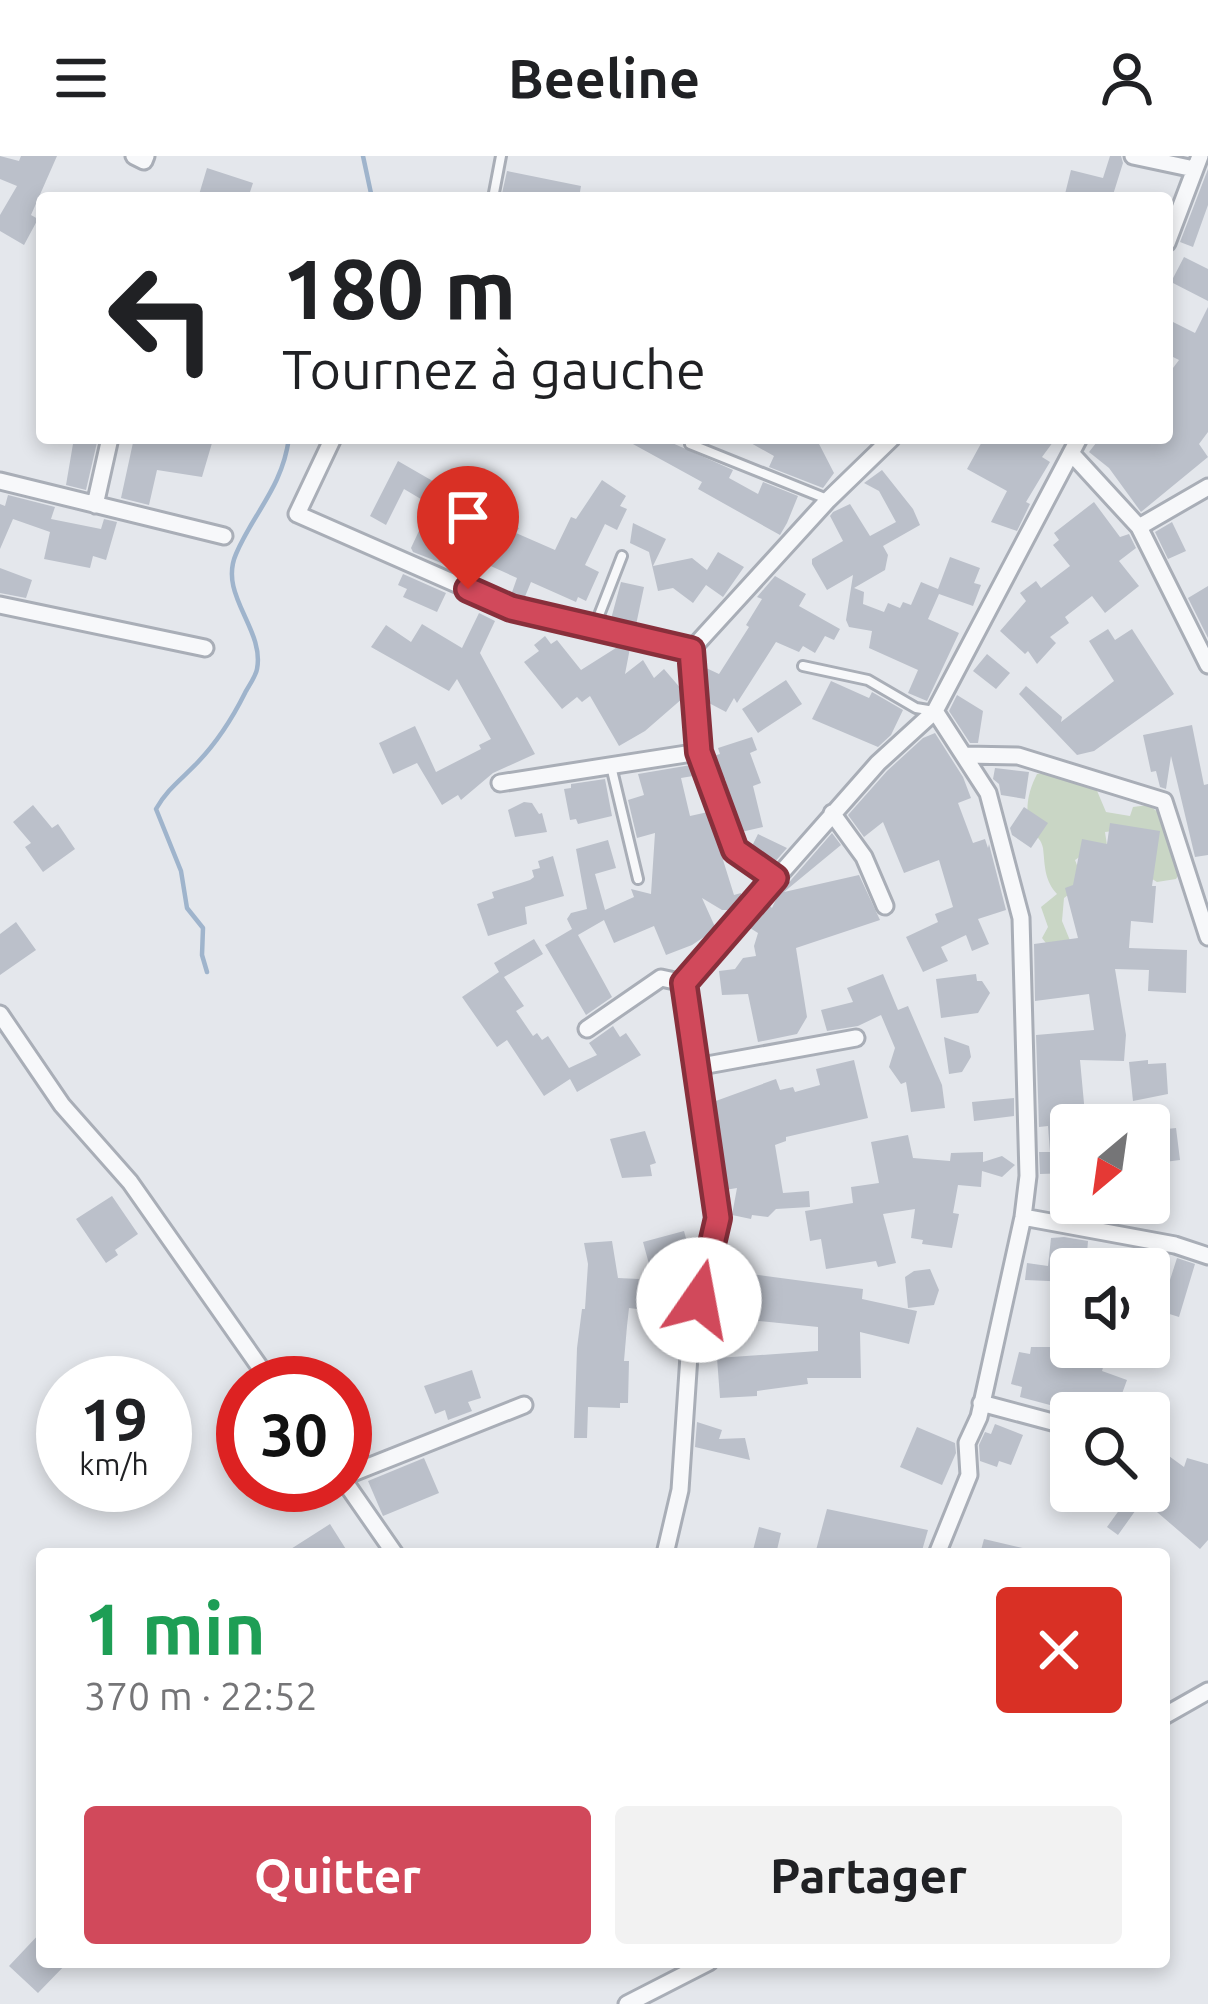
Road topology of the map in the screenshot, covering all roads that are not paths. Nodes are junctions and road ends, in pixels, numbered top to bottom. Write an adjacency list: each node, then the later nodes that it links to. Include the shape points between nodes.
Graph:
1 (134, 156): 2 (street)
2 (146, 156)
3 (501, 156): 6 (lane)
4 (1133, 156): 5 (street)
5 (1197, 163): 7 (street)
6 (494, 192)
7 (1173, 227)
8 (109, 444): 16 (street)
9 (330, 444): 21 (street, via 296,514 511,608)
10 (690, 444): 15 (lane)
11 (886, 444): 15 (street)
12 (1075, 445): 17 (street); 26 (street)
13 (0, 481): 16 (street)
14 (1208, 487): 17 (street)
15 (828, 500): 23 (street)
16 (95, 505): 18 (street)
17 (1138, 527): 24 (street)
18 (224, 536)
19 (622, 556): 21 (lane)
20 (0, 605): 22 (street)
21 (593, 629): 23 (street)
22 (205, 649)
23 (691, 650): 27 (street)
24 (1208, 665)
25 (803, 666): 26 (lane, via 868,680)
26 (935, 711): 28 (street); 31 (street)
27 (699, 752): 29 (street); 32 (street, via 735,850)
28 (965, 754): 35 (street, via 1018,756 1164,800); 41 (street, via 988,793 1021,918)
29 (611, 766): 30 (street); 33 (lane)
30 (500, 783)
31 (832, 813): 32 (street); 34 (street, via 865,857)
32 (775, 878): 36 (street)
33 (638, 879)
34 (885, 906)
35 (1208, 937)
36 (684, 983): 38 (street, via 661,978); 40 (street)
37 (0, 1013): 43 (street)
38 (586, 1028)
39 (856, 1038): 40 (street)
40 (696, 1067): 50 (street, via 718,1218 690,1341 680,1490)
41 (1023, 1217): 42 (street); 44 (street)
42 (1208, 1256)
43 (252, 1356)
44 (981, 1403): 46 (street); 51 (street, via 967,1443 970,1475)
45 (524, 1405): 47 (street)
46 (1050, 1421)
47 (372, 1468)
48 (367, 1512): 49 (street)
49 (390, 1548)
50 (666, 1548)
51 (940, 1548)
52 (1208, 1691): 53 (street)
53 (1170, 1713)
54 (693, 1968): 55 (street)
55 (627, 2004)

